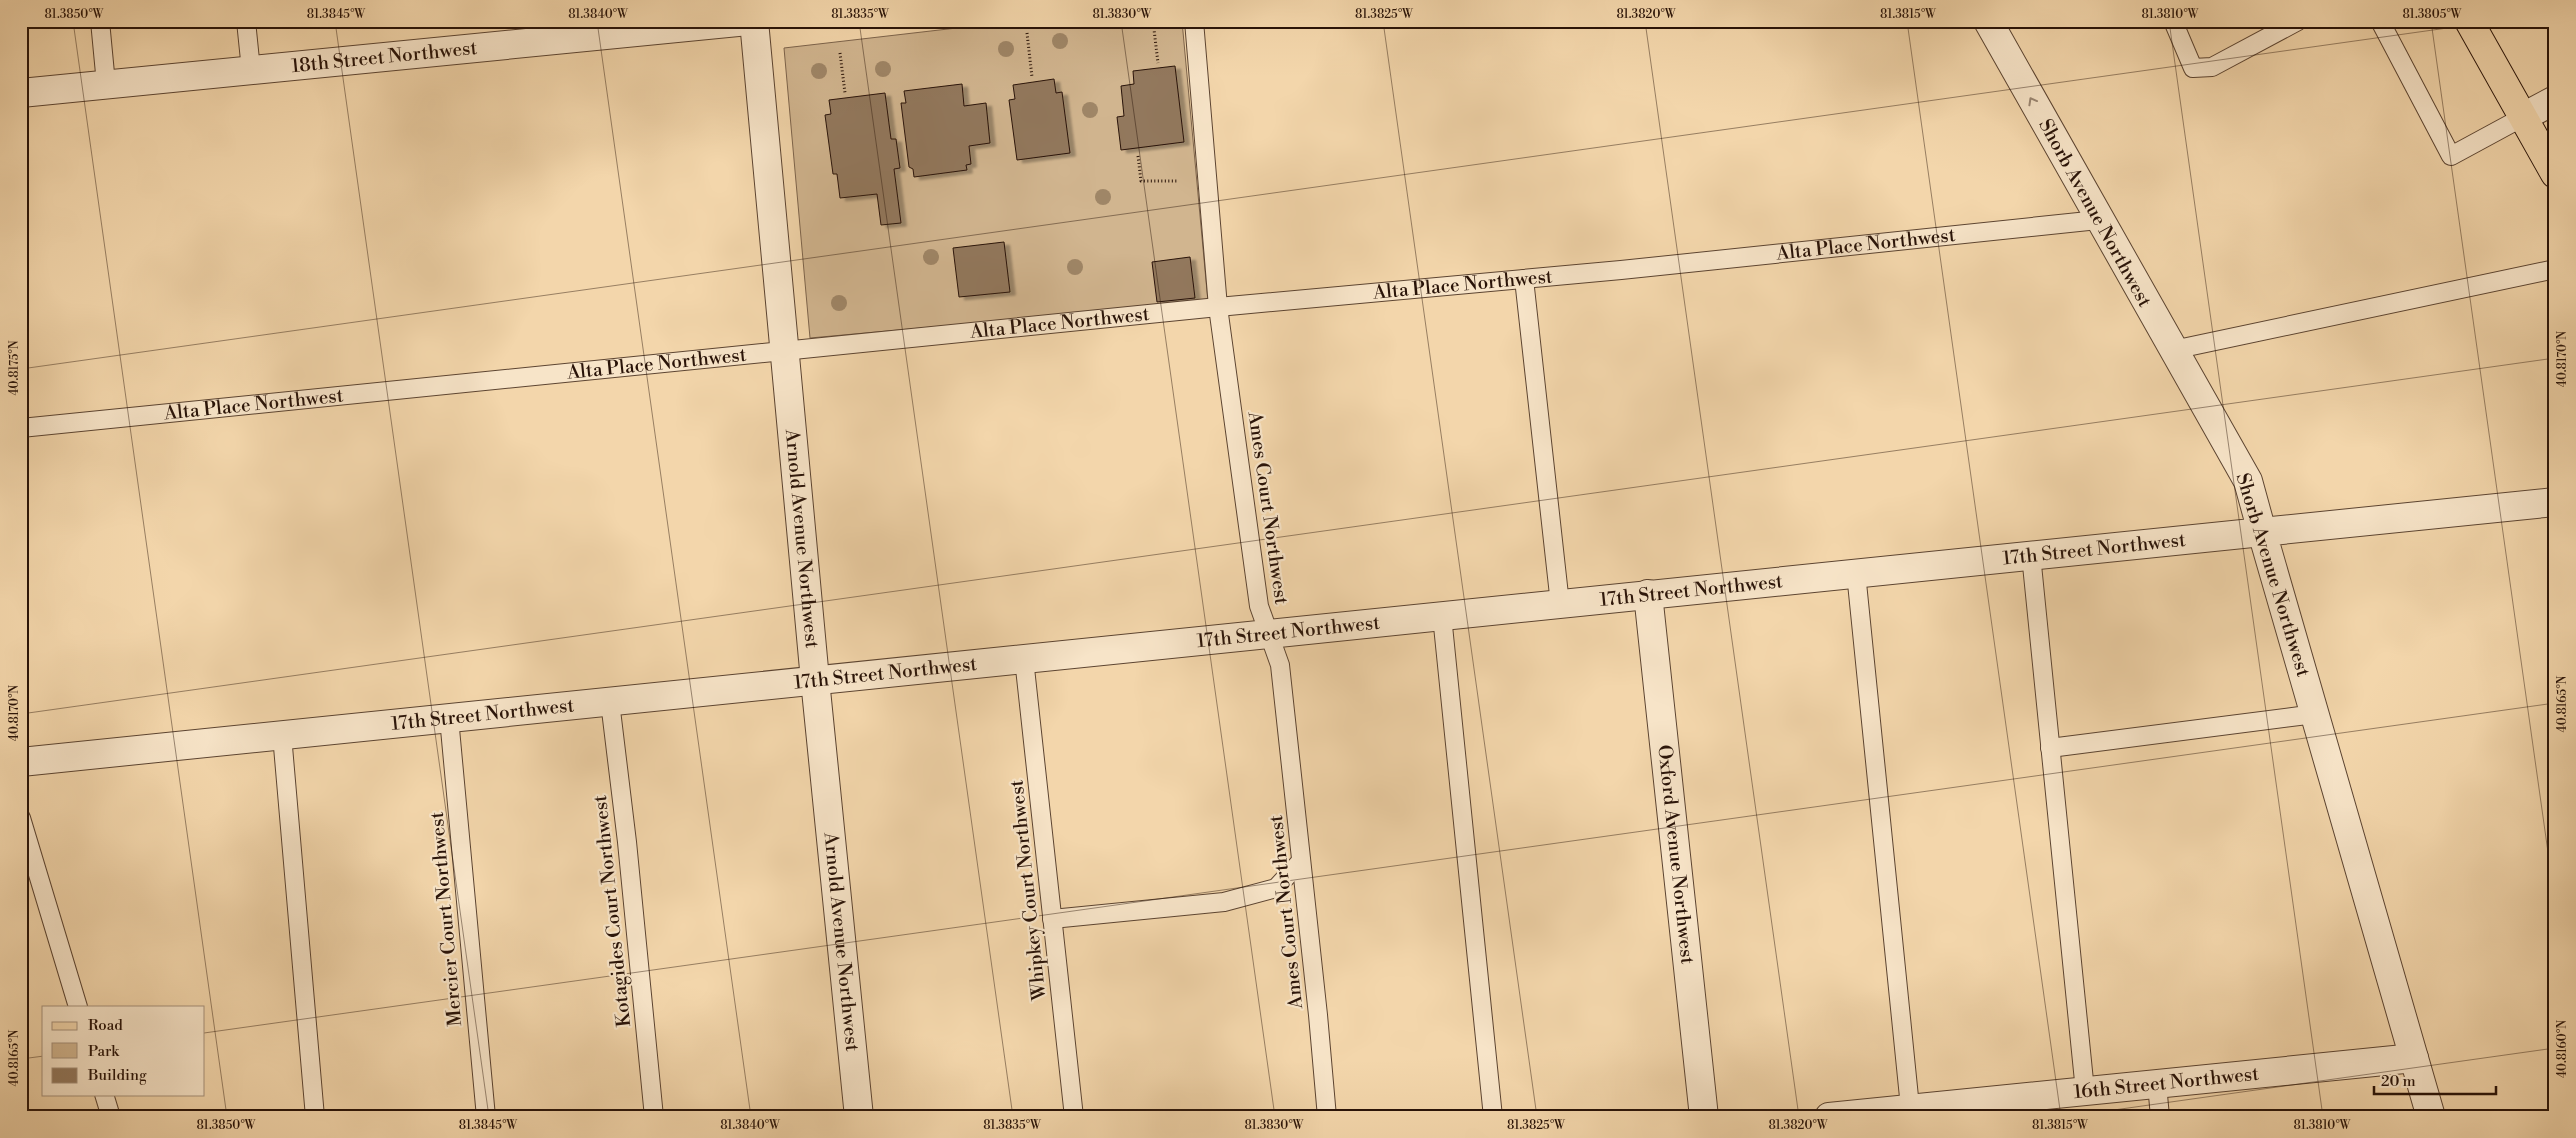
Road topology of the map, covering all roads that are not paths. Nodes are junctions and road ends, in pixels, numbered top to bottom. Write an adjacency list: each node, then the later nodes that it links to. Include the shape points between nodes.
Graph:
1 (100, 21): 12 (lane)
2 (246, 21): 11 (lane)
3 (748, 21): 11 (street, 18th Street Northwest)
4 (754, 21): 22 (street, Arnold Avenue Northwest)
5 (1194, 21): 20 (lane, Ames Court Northwest)
6 (1988, 21): 17 (street, Shorb Avenue Northwest, one-way to 6)
7 (2173, 21): 10 (lane, via 2193,68 2212,67)
8 (2380, 21): 15 (lane, via 2451,156)
9 (2469, 21): 15 (main road)
10 (2284, 24)
11 (251, 70): 12 (street, 18th Street Northwest)
12 (106, 84): 13 (street, 18th Street Northwest)
13 (21, 92)
14 (2555, 100): 15 (street)
15 (2524, 117): 16 (main road)
16 (2555, 174)
17 (2098, 220): 19 (lane, Alta Place Northwest); 21 (street, Shorb Avenue Northwest)
18 (2555, 270): 21 (lane)
19 (1524, 279): 20 (lane, Alta Place Northwest); 29 (lane)
20 (1218, 307): 22 (lane, Alta Place Northwest); 31 (lane, Ames Court Northwest, via 1259,606)
21 (2173, 350): 25 (street, Shorb Avenue Northwest, via 2248,481)
22 (785, 352): 23 (lane, Alta Place Northwest); 33 (street, Arnold Avenue Northwest)
23 (21, 428)
24 (2555, 502): 25 (street, 17th Street Northwest)
25 (2262, 532): 26 (street, 17th Street Northwest); 35 (street, Shorb Avenue Northwest)
26 (2031, 555): 27 (street, 17th Street Northwest); 38 (lane)
27 (1856, 573): 28 (street, 17th Street Northwest); 48 (lane)
28 (1648, 594): 29 (street, 17th Street Northwest); 57 (street, Oxford Avenue Northwest)
29 (1560, 604): 30 (street, 17th Street Northwest)
30 (1442, 616): 31 (street, 17th Street Northwest); 56 (lane)
31 (1270, 634): 32 (street, 17th Street Northwest); 41 (lane, Ames Court Northwest, via 1280,666)
32 (1024, 659): 33 (street, 17th Street Northwest); 42 (lane, Whipkey Court Northwest)
33 (815, 680): 34 (street, 17th Street Northwest); 53 (street, Arnold Avenue Northwest)
34 (610, 702): 36 (street, 17th Street Northwest); 52 (lane, Kotagides Court Northwest)
35 (2315, 714): 38 (lane); 44 (street, Shorb Avenue Northwest)
36 (449, 718): 37 (street, 17th Street Northwest); 51 (lane, Mercier Court Northwest)
37 (282, 735): 39 (street, 17th Street Northwest); 50 (lane)
38 (2050, 748): 46 (lane)
39 (21, 762)
40 (21, 818): 43 (lane)
41 (1301, 861): 42 (lane, via 1276,888 1224,902); 55 (lane, Ames Court Northwest)
42 (1052, 919): 54 (lane, Whipkey Court Northwest)
43 (78, 1006)
44 (2414, 1058): 45 (street, 16th Street Northwest); 60 (street, Shorb Avenue Northwest)
45 (2157, 1084): 46 (street, 16th Street Northwest); 59 (lane)
46 (2085, 1091): 48 (street, 16th Street Northwest)
47 (105, 1096): 49 (lane)
48 (1911, 1113): 58 (street, 16th Street Northwest)
49 (111, 1117)
50 (315, 1117)
51 (486, 1117)
52 (654, 1117)
53 (859, 1117)
54 (1074, 1117)
55 (1327, 1117)
56 (1493, 1117)
57 (1704, 1117)
58 (1829, 1117)
59 (2160, 1117)
60 (2431, 1117)

